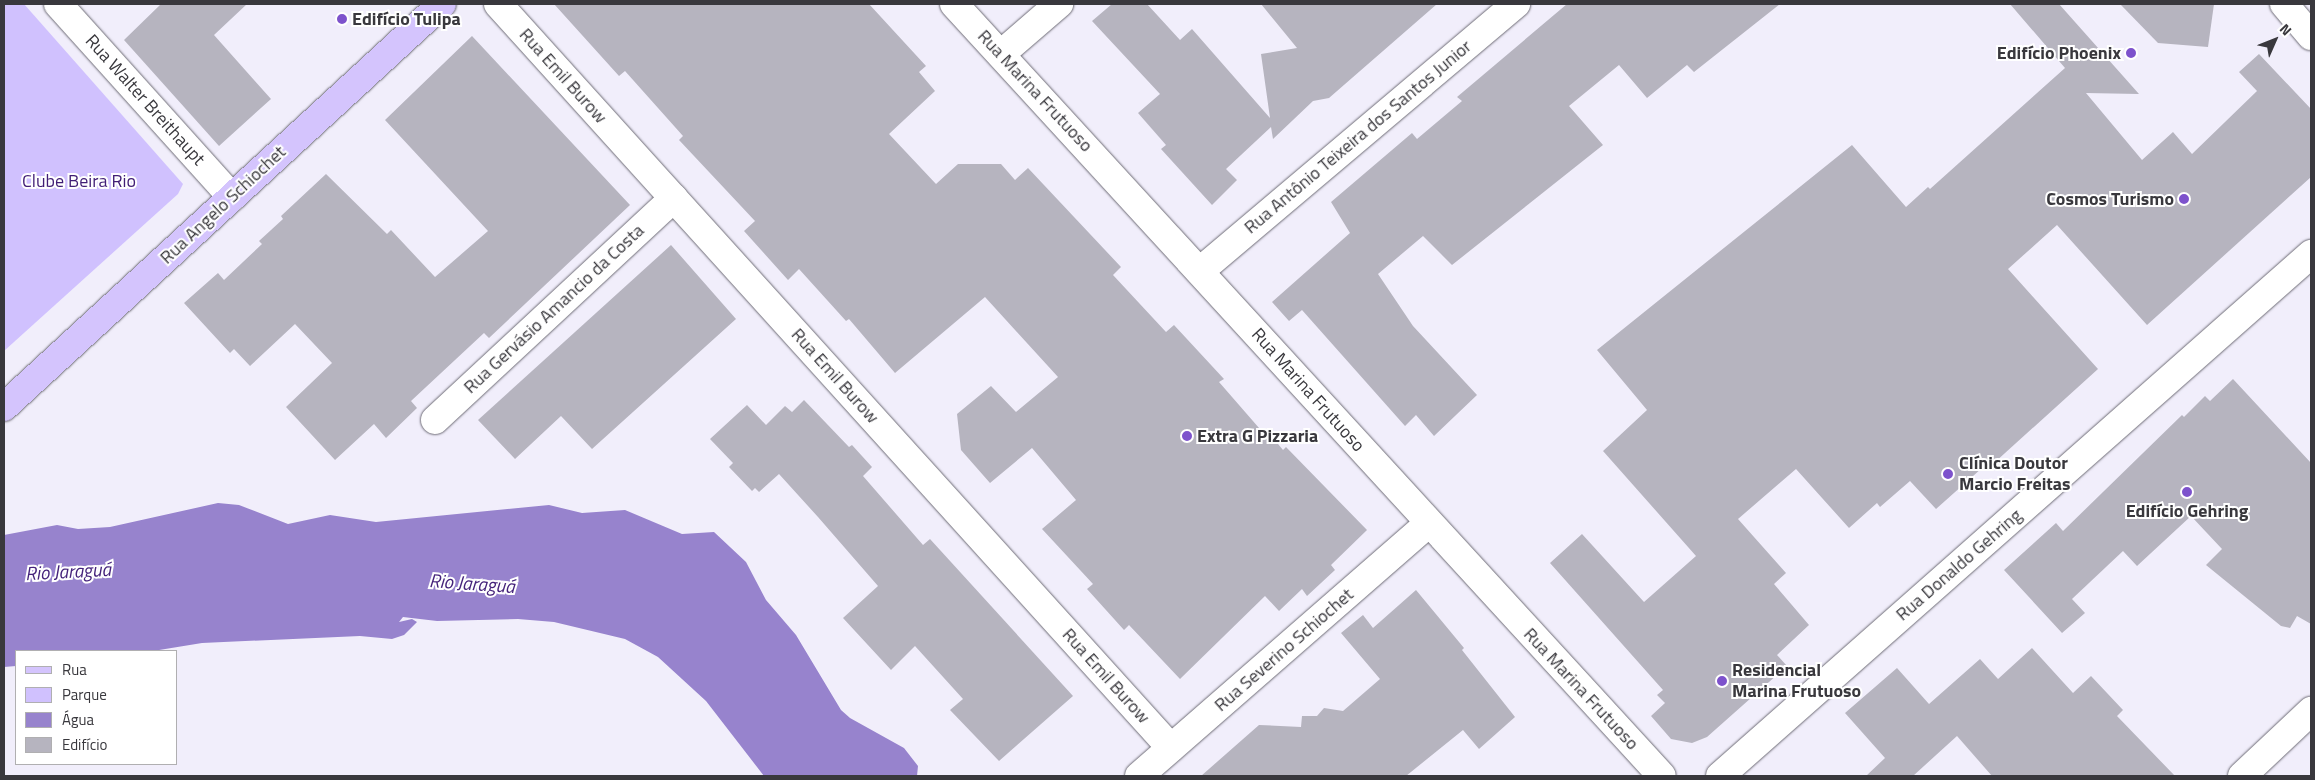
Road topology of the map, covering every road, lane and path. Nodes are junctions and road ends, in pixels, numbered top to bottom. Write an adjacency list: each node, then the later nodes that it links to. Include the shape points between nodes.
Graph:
1 (58, 4): 10 (street, Rua Walter Breithaupt)
2 (442, 4): 10 (main road, Rua Angelo Schiochet)
3 (498, 4): 11 (street, Rua Emil Burow)
4 (954, 4): 9 (street, Rua Marina Frutuoso)
5 (1059, 4): 9 (street)
6 (1516, 4): 13 (street, Rua Antônio Teixeira dos Santos Junior)
7 (2284, 4): 8 (street)
8 (2311, 36)
9 (1001, 54): 13 (street, Rua Marina Frutuoso)
10 (232, 197): 14 (main road, Rua Angelo Schiochet)
11 (674, 198): 15 (street, Rua Gervásio Amancio da Costa); 18 (street, Rua Emil Burow)
12 (2311, 254): 21 (street, Rua Donaldo Gehring)
13 (1200, 270): 16 (street, Rua Marina Frutuoso)
14 (4, 407)
15 (435, 420)
16 (1428, 524): 18 (street, Rua Severino Schiochet); 20 (street, Rua Marina Frutuoso)
17 (2311, 711): 22 (street)
18 (1172, 748): 19 (street, Rua Severino Schiochet)
19 (1139, 776)
20 (1662, 776)
21 (1720, 776)
22 (2242, 776)

